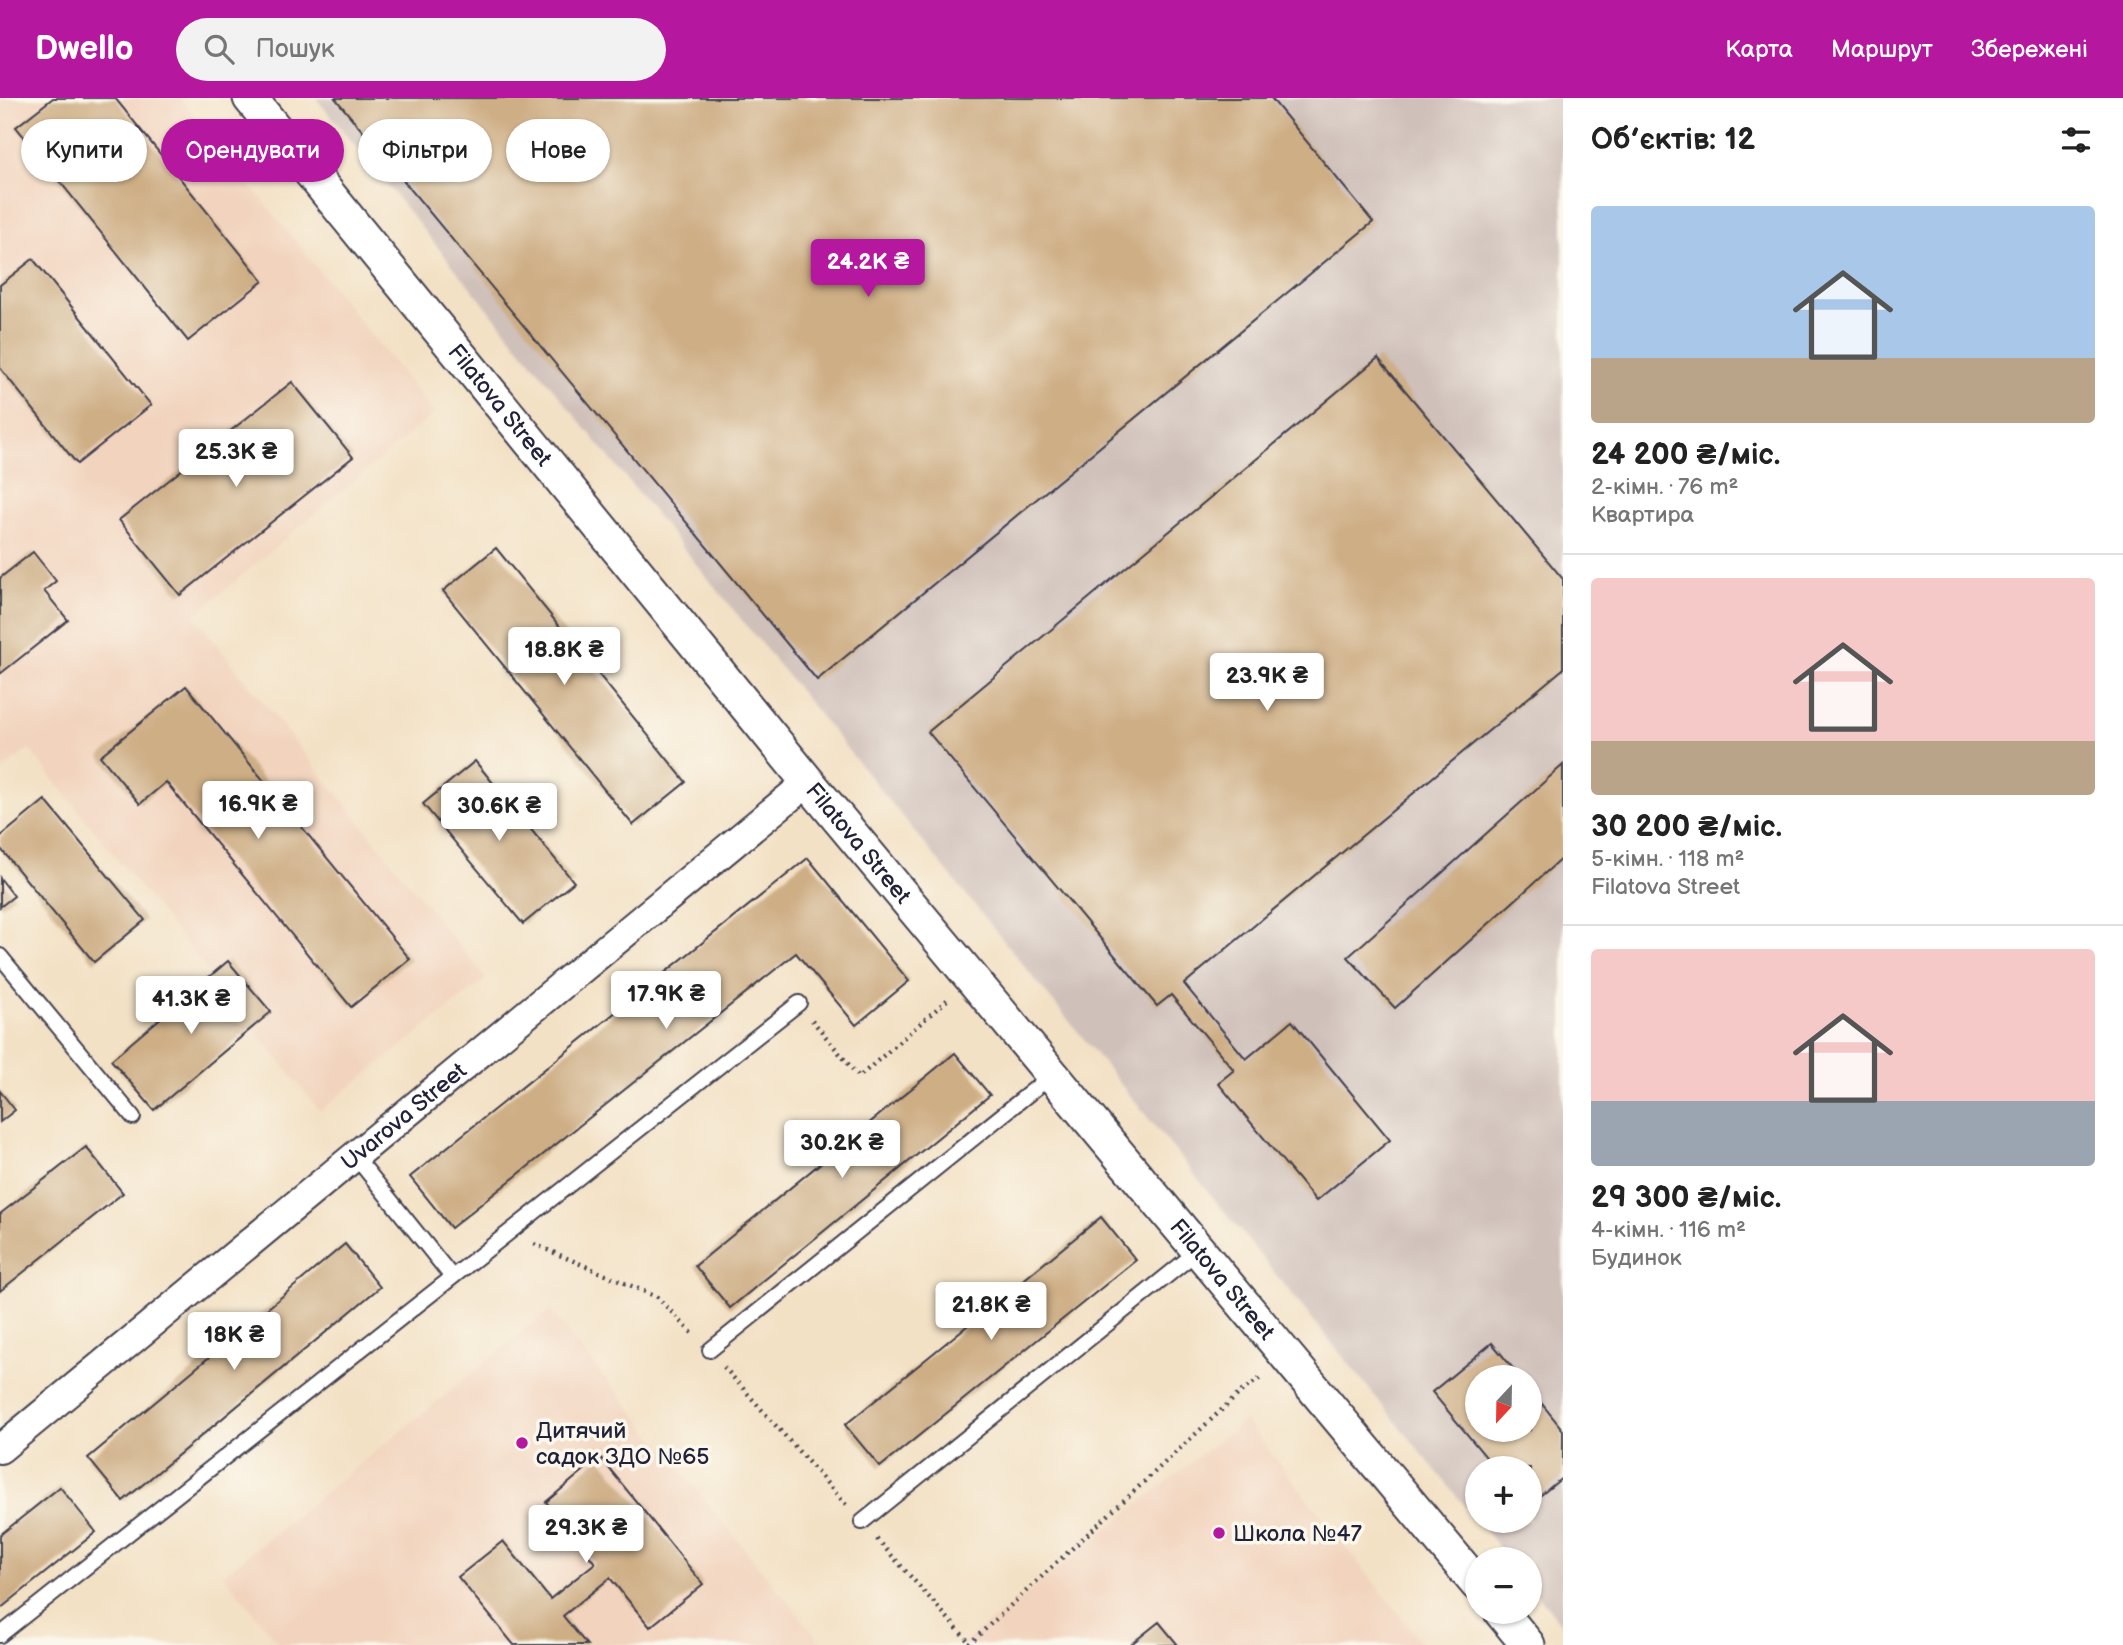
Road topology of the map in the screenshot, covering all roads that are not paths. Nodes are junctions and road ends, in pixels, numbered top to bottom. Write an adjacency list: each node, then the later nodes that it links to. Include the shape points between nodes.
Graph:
1 (250, 98): 2 (street, Filatova Street)
2 (808, 782): 5 (street, Filatova Street); 7 (street, Uvarova Street)
3 (0, 956): 6 (lane)
4 (799, 1003): 9 (lane)
5 (1052, 1074): 8 (street, Filatova Street); 10 (lane)
6 (133, 1117)
7 (355, 1156): 9 (lane); 11 (street, Uvarova Street)
8 (1199, 1250): 12 (lane); 13 (street, Filatova Street)
9 (452, 1277): 15 (lane)
10 (710, 1350)
11 (0, 1449)
12 (862, 1522)
13 (1465, 1570)
14 (1511, 1624): 16 (street)
15 (0, 1635)
16 (1528, 1645)

